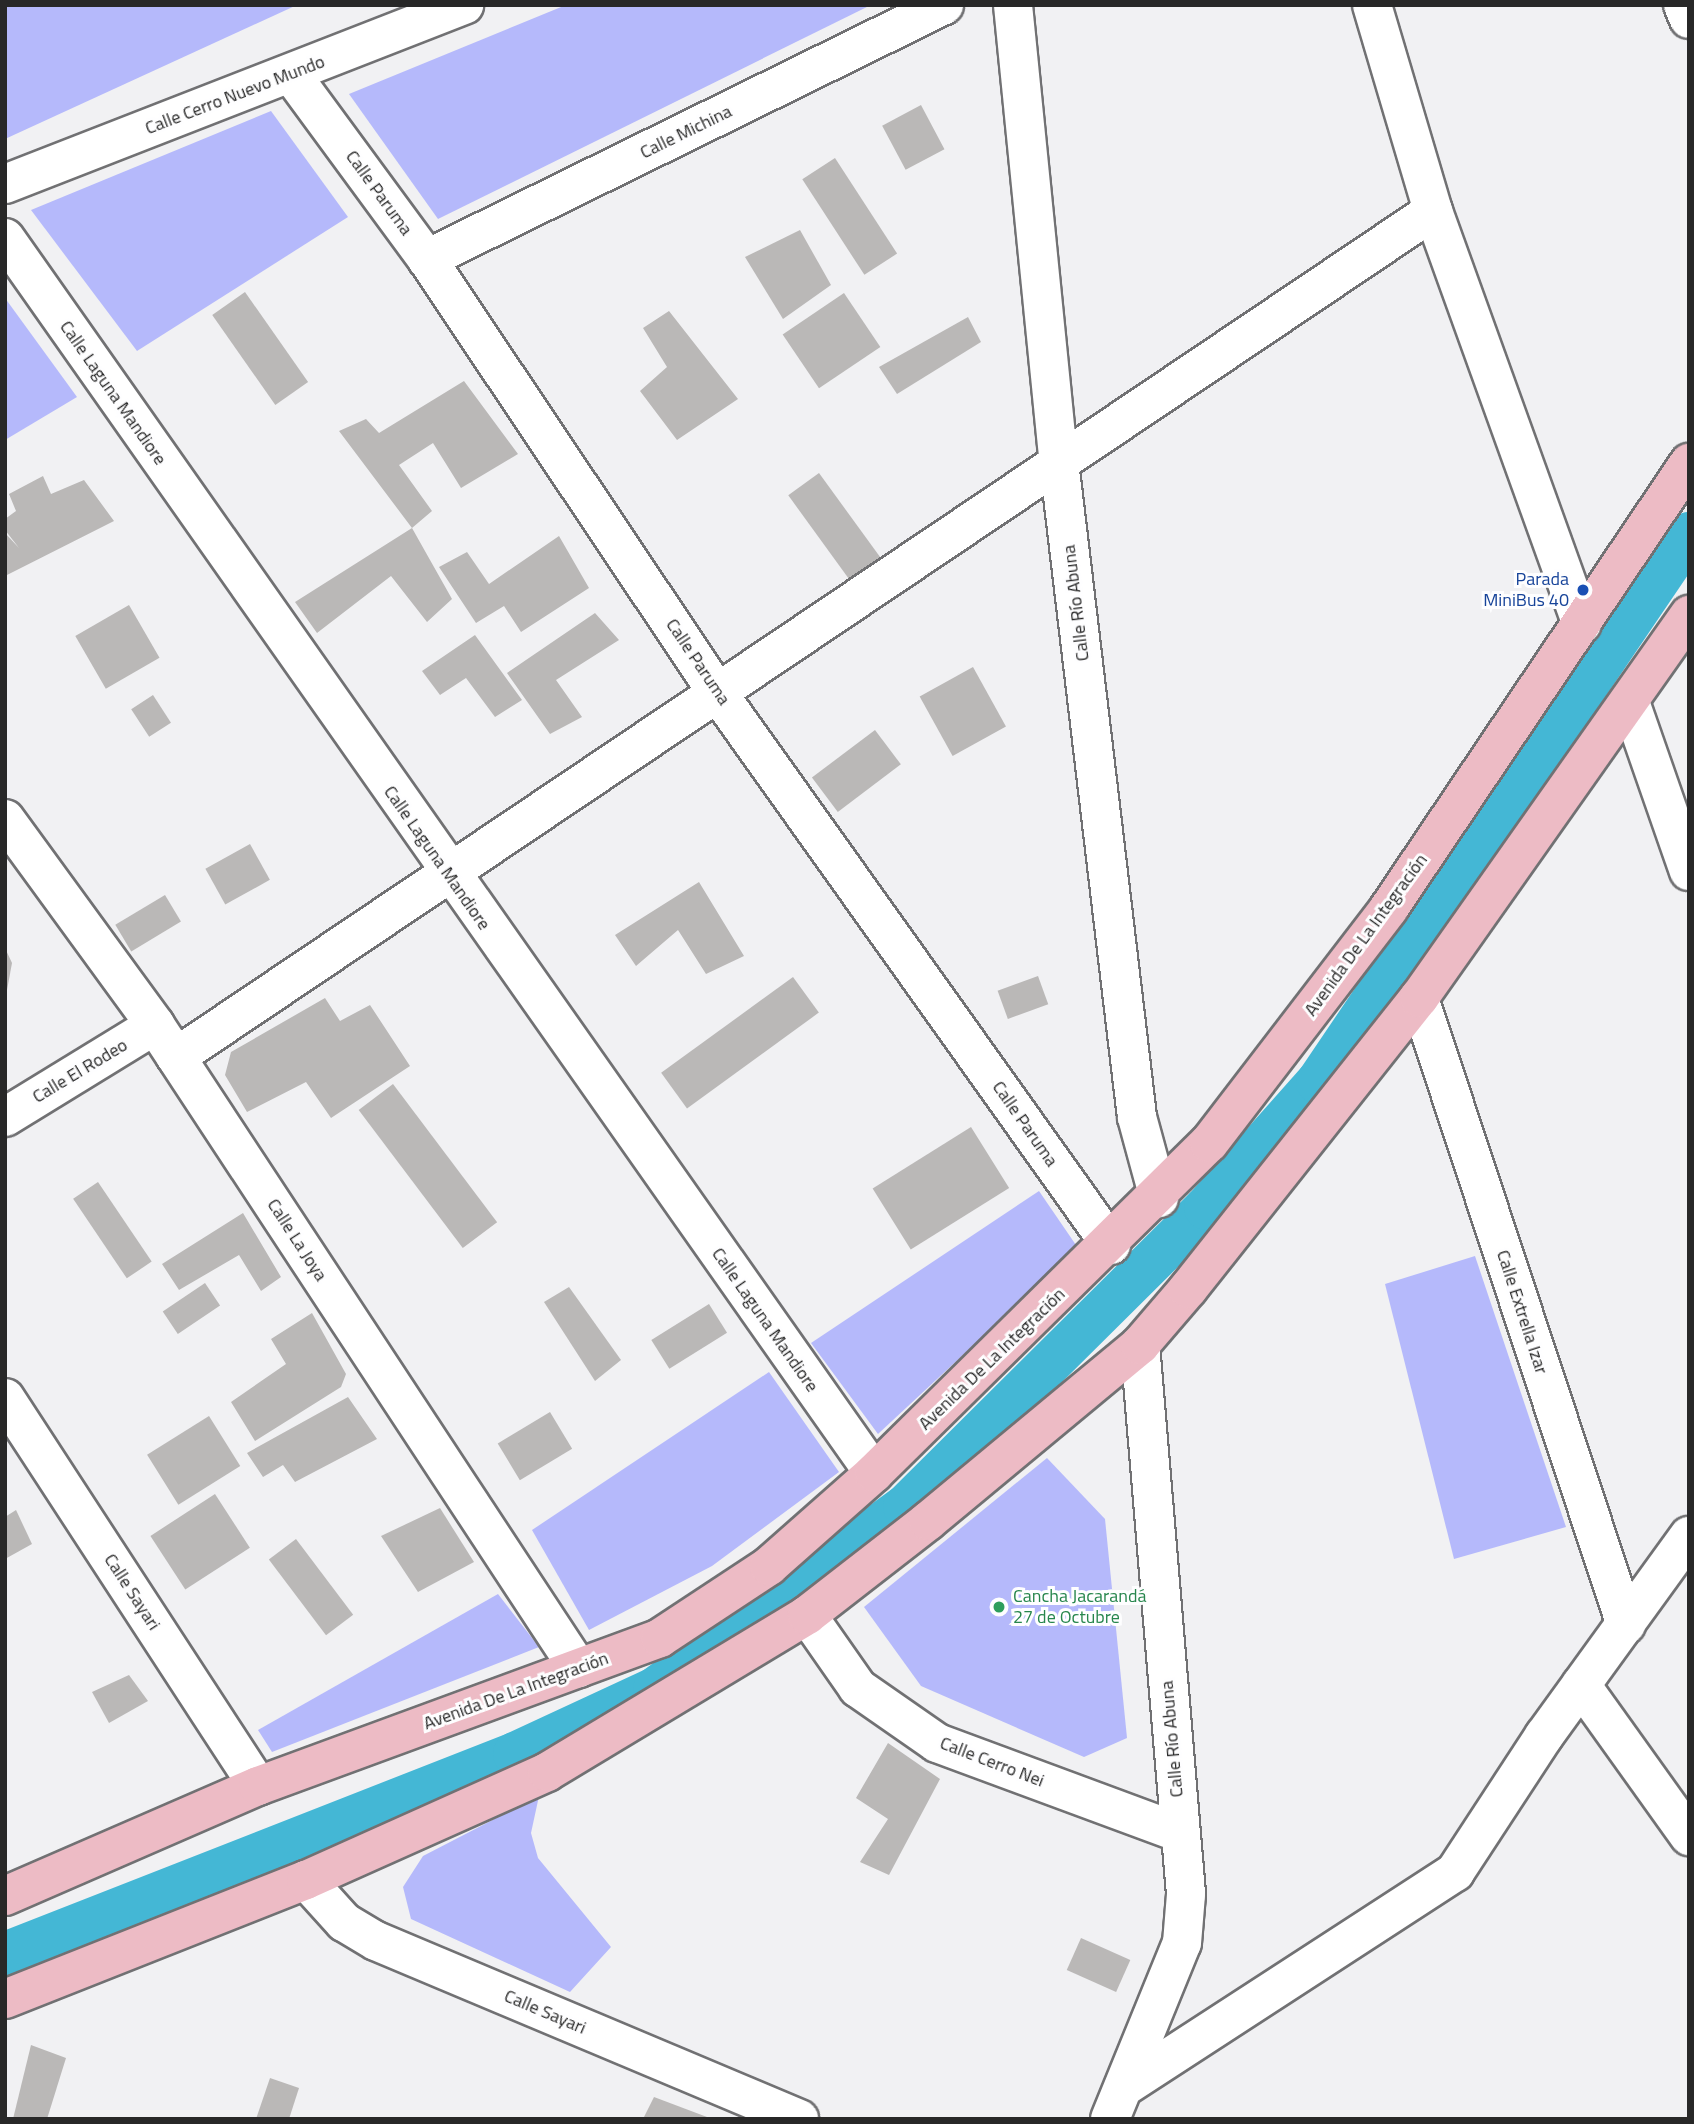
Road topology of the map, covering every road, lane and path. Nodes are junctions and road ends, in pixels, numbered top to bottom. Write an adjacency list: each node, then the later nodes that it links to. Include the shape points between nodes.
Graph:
1 (464, 5): 7 (street, Calle Cerro Nuevo Mundo)
2 (944, 5): 11 (street, Calle Michina)
3 (1013, 5): 12 (street, Calle Río Abuna)
4 (1373, 5): 9 (street)
5 (1683, 5): 6 (street)
6 (1689, 19)
7 (291, 74): 8 (street, Calle Cerro Nuevo Mundo); 11 (street, Calle Paruma)
8 (5, 184)
9 (1433, 211): 12 (street); 15 (street)
10 (5, 238): 20 (street, Calle Laguna Mandiore)
11 (427, 259): 16 (street, Calle Paruma)
12 (1059, 462): 16 (street); 25 (street, Calle Río Abuna, via 1137,1117)
13 (1689, 463): 15 (main road, Avenida De La Integración)
14 (1689, 614): 17 (main road)
15 (1583, 624): 25 (main road, Avenida De La Integración, via 1389,908 1209,1143)
16 (718, 692): 20 (street); 26 (street, Calle Paruma)
17 (1630, 702): 19 (street); 21 (main road)
18 (5, 819): 22 (street, Calle La Joya)
19 (1689, 871)
20 (447, 873): 23 (street); 29 (street, Calle Laguna Mandiore)
21 (1419, 998): 27 (main road, via 1271,1191); 32 (street, Calle Extrella Izar)
22 (155, 1026): 23 (street, Calle La Joya); 24 (street, Calle El Rodeo)
23 (176, 1057): 33 (street, Calle La Joya)
24 (5, 1117)
25 (1159, 1198): 26 (main road, Avenida De La Integración)
26 (1111, 1245): 29 (main road, Avenida De La Integración)
27 (1140, 1345): 31 (main road); 36 (street, Calle Río Abuna)
28 (5, 1398): 35 (street, Calle Sayari)
29 (874, 1473): 33 (main road, Avenida De La Integración, via 769,1566 660,1638)
30 (1689, 1536): 32 (street)
31 (807, 1615): 36 (street, Calle Cerro Nei, via 858,1688 937,1743); 38 (main road, via 547,1772)
32 (1626, 1625): 34 (street)
33 (578, 1668): 35 (main road, Avenida De La Integración)
34 (1581, 1685): 37 (street); 41 (street, via 1455,1872)
35 (258, 1786): 39 (main road, Avenida De La Integración)
36 (1180, 1833): 41 (street, Calle Río Abuna, via 1186,1894 1182,1943)
37 (1689, 1836)
38 (306, 1880): 40 (main road); 42 (street, Calle Sayari, via 344,1922 376,1941)
39 (5, 1896)
40 (5, 1999)
41 (1117, 2103)
42 (799, 2119)

